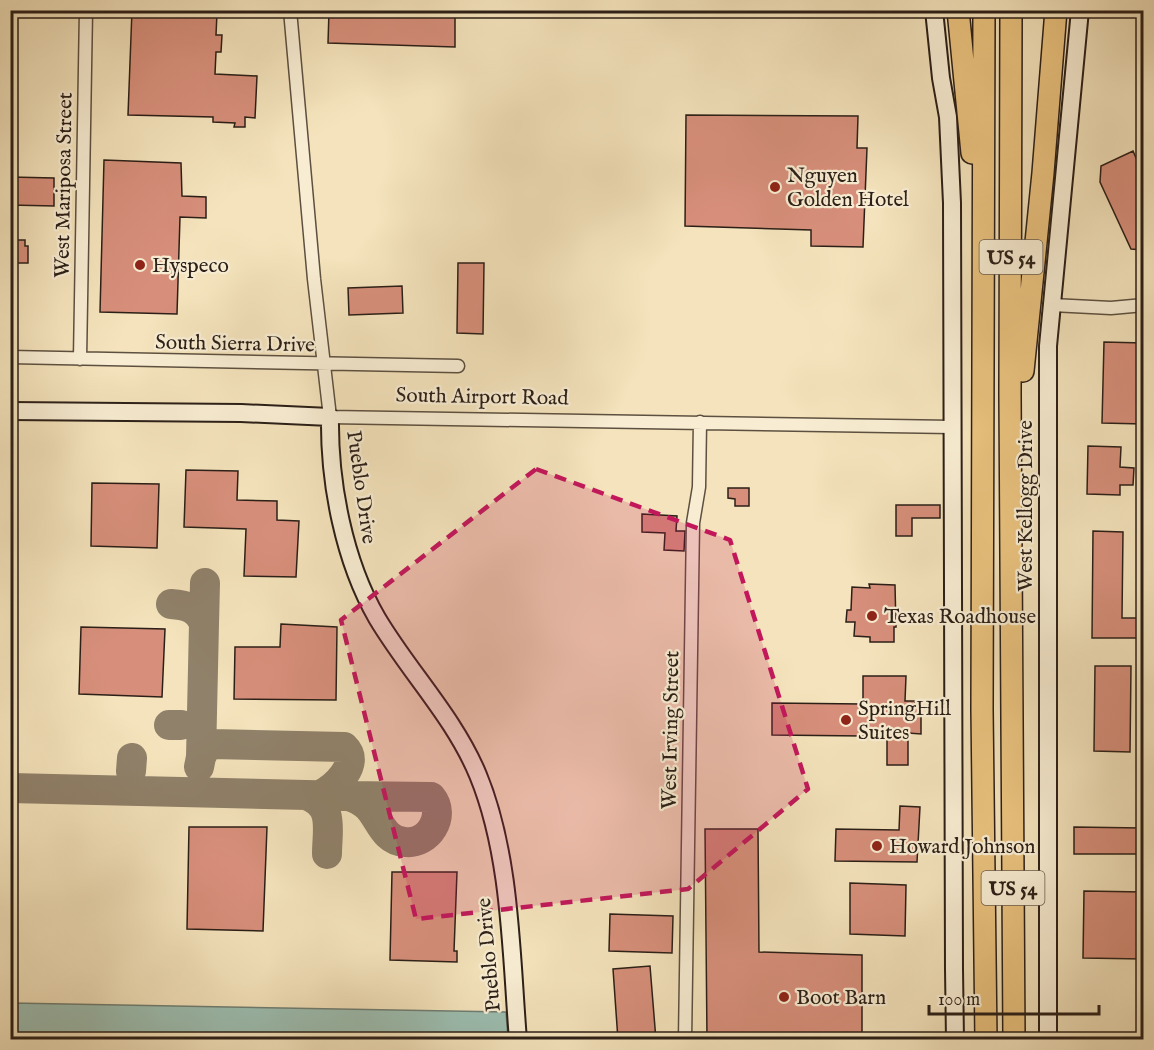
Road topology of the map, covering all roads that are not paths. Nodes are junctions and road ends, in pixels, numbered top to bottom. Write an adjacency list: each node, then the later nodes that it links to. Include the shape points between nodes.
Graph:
1 (86, 10): 13 (street, West Mariposa Street)
2 (290, 10): 14 (street, Pueblo Drive)
3 (934, 10): 19 (main road, via 948,117 952,203)
4 (958, 10): 9 (highway)
5 (984, 10): 9 (highway, US 54)
6 (1011, 10): 20 (highway, US 54)
7 (1056, 10): 20 (highway)
8 (1080, 10): 11 (main road, West Kellogg Drive)
9 (984, 235): 24 (highway, US 54, via 982,709)
10 (1143, 304): 11 (street, via 1111,308)
11 (1052, 305): 26 (main road, West Kellogg Drive, via 1047,452)
12 (10, 357): 13 (street, South Sierra Drive)
13 (80, 359): 14 (street, South Sierra Drive)
14 (323, 364): 15 (street, South Sierra Drive); 17 (street, Pueblo Drive)
15 (458, 366)
16 (10, 411): 17 (main road, South Airport Road)
17 (330, 417): 18 (street, South Airport Road); 22 (main road, Pueblo Drive, via 337,503 350,560 378,619 463,744 489,802 502,859)
18 (700, 422): 19 (street, South Airport Road); 23 (street, West Irving Street, via 699,487 693,523)
19 (952, 427): 21 (main road)
20 (1011, 503): 25 (highway, US 54)
21 (956, 1039)
22 (518, 1040)
23 (685, 1040)
24 (986, 1040)
25 (1014, 1040)
26 (1048, 1040)

